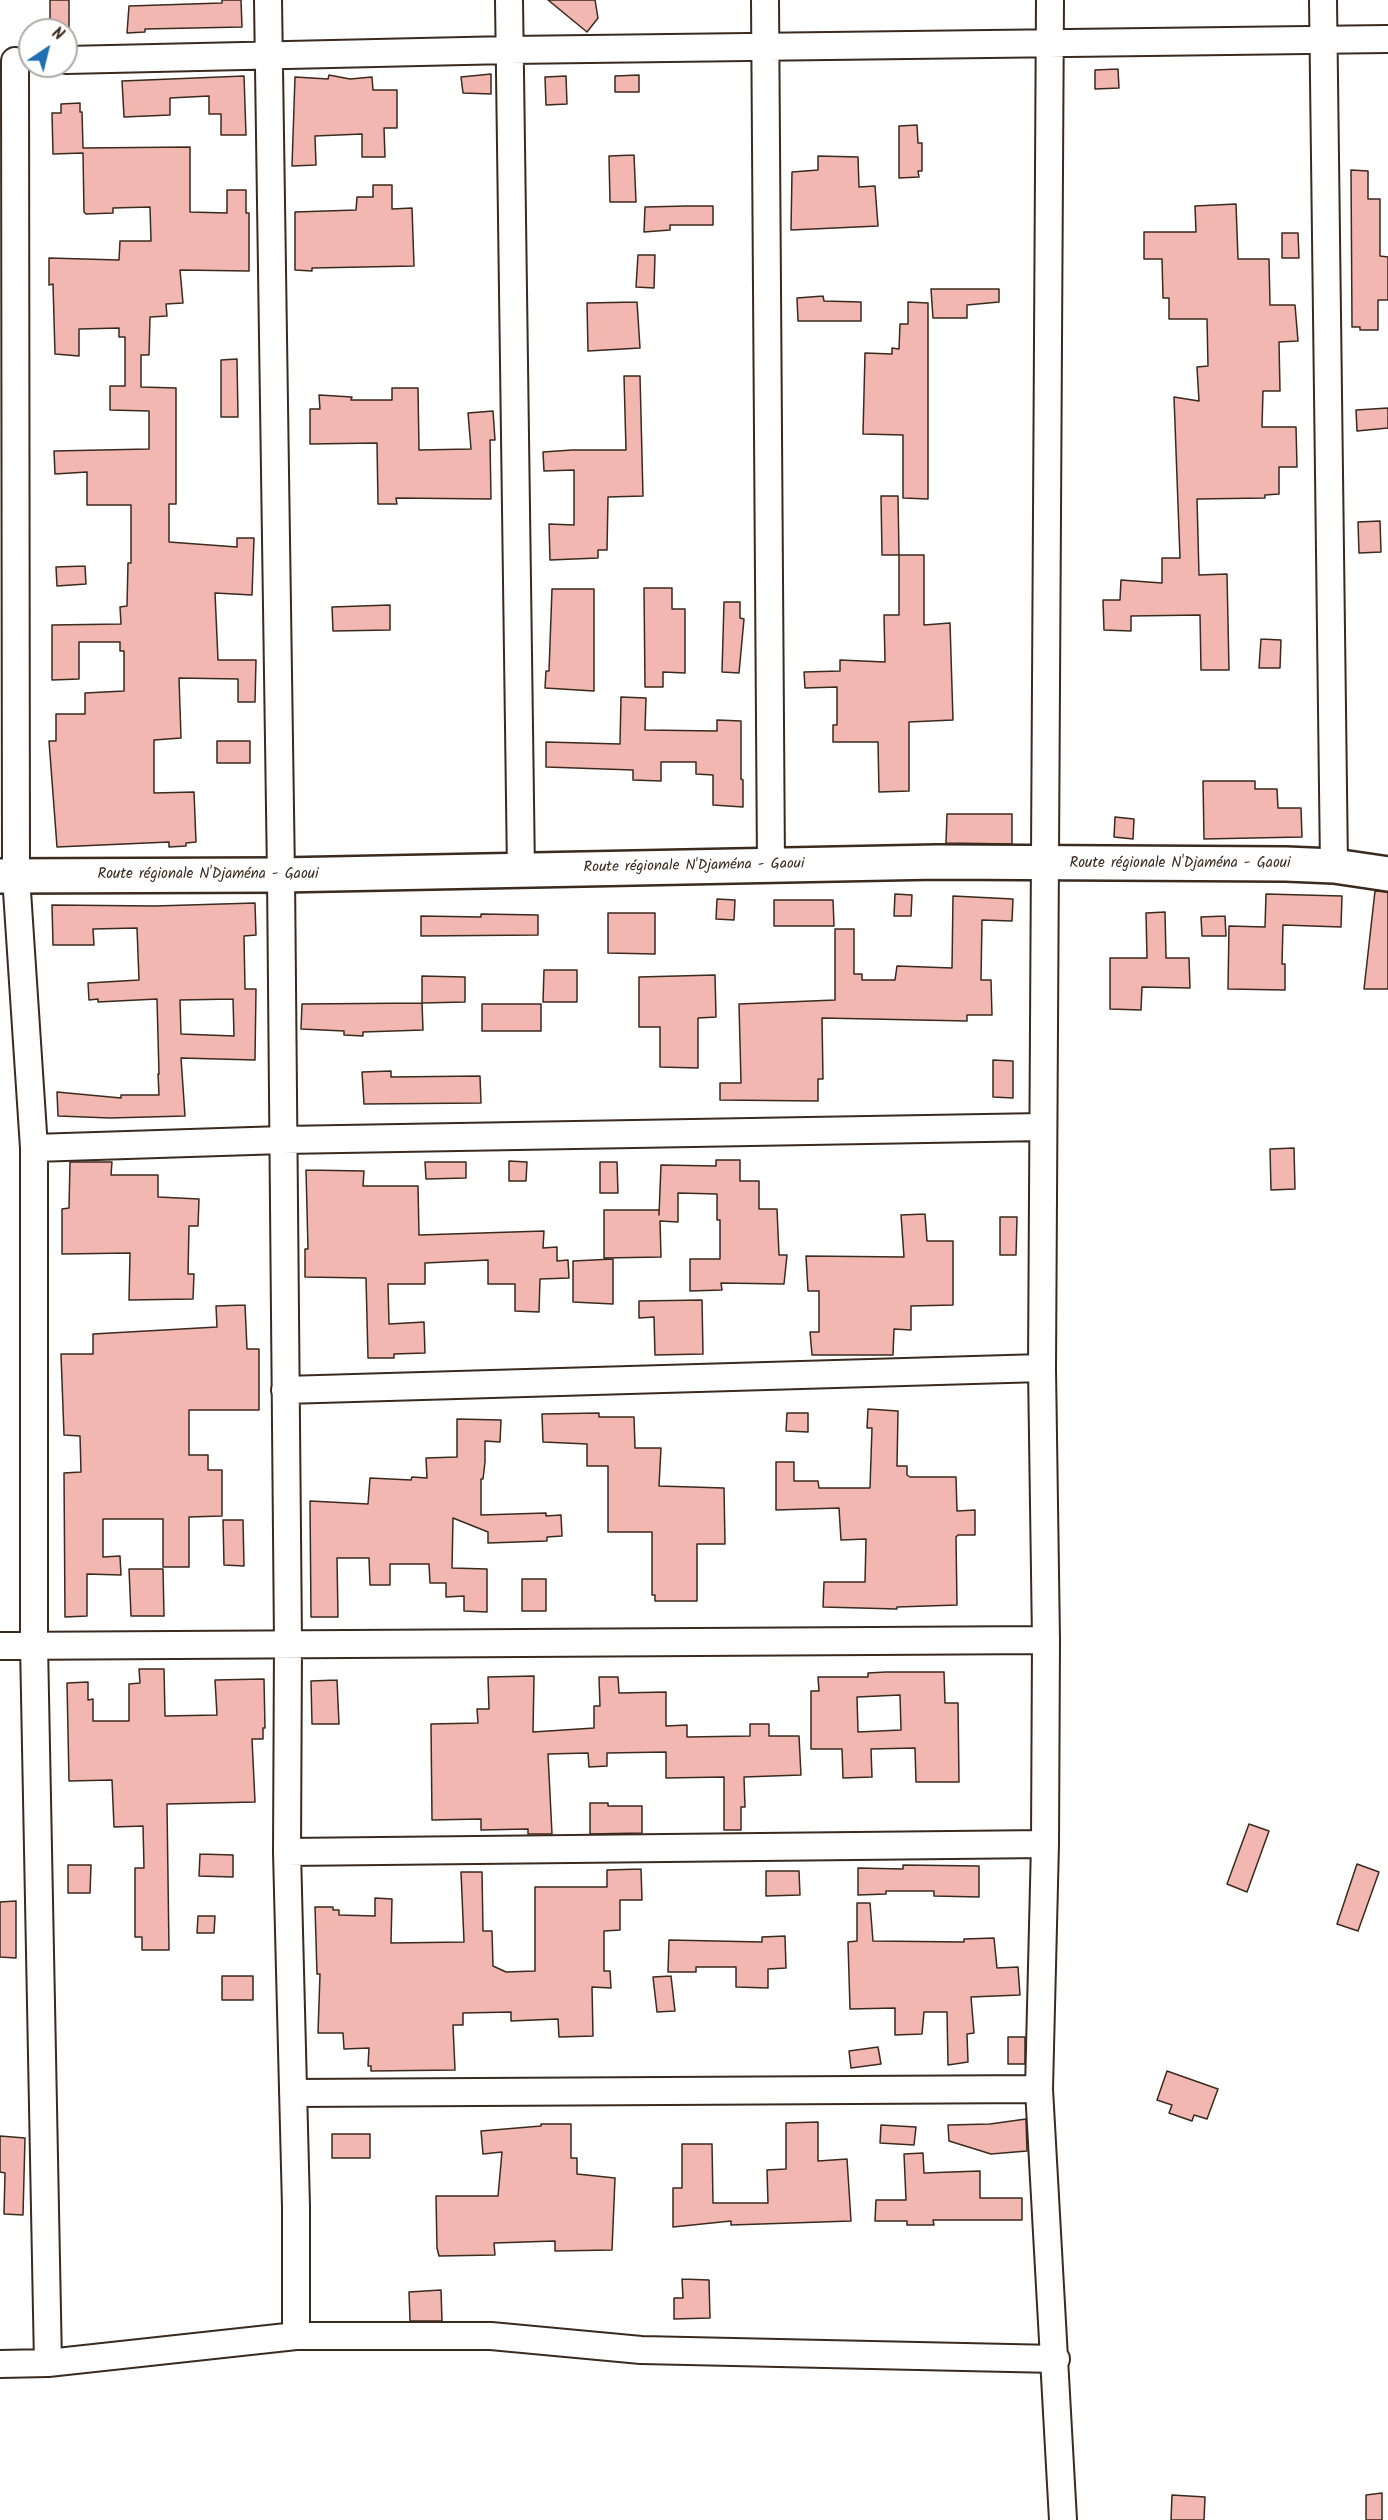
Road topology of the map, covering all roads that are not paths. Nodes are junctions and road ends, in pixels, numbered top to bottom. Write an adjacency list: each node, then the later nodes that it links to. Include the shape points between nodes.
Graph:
1 (268, 0): 11 (street)
2 (508, 0): 10 (street)
3 (765, 0): 9 (street)
4 (1050, 0): 8 (street)
5 (1323, 0): 6 (street)
6 (1324, 39): 7 (street); 8 (street); 16 (street)
7 (1388, 39)
8 (1051, 44): 9 (street); 14 (street)
9 (764, 46): 10 (street); 15 (street)
10 (509, 50): 11 (street); 17 (street)
11 (269, 56): 12 (street); 19 (street)
12 (78, 60)
13 (15, 61): 20 (street)
14 (1043, 863): 15 (street, Route régionale N'Djaména - Gaoui); 16 (street, Route régionale N'Djaména - Gaoui); 21 (street)
15 (771, 865): 17 (street, Route régionale N'Djaména - Gaoui)
16 (1334, 866): 18 (street, Route régionale N'Djaména - Gaoui)
17 (521, 871): 19 (street, Route régionale N'Djaména - Gaoui)
18 (1388, 874)
19 (280, 875): 20 (street, Route régionale N'Djaména - Gaoui); 22 (street)
20 (8, 876): 23 (street)
21 (1043, 1126): 22 (street); 24 (street)
22 (283, 1140): 23 (street); 25 (street)
23 (34, 1148): 28 (street)
24 (1042, 1368): 25 (street); 26 (street)
25 (285, 1390): 27 (street)
26 (1047, 1640): 27 (street); 30 (street)
27 (288, 1642): 28 (street); 31 (street)
28 (34, 1644): 29 (street); 36 (street)
29 (0, 1646)
30 (1045, 1844): 31 (street); 32 (street)
31 (287, 1852): 33 (street)
32 (1039, 2089): 33 (street); 35 (street)
33 (293, 2093): 34 (street)
34 (296, 2336): 35 (street, via 491,2336 641,2350); 36 (street)
35 (1056, 2359): 38 (street)
36 (48, 2363): 37 (street)
37 (0, 2364)
38 (1063, 2520)

